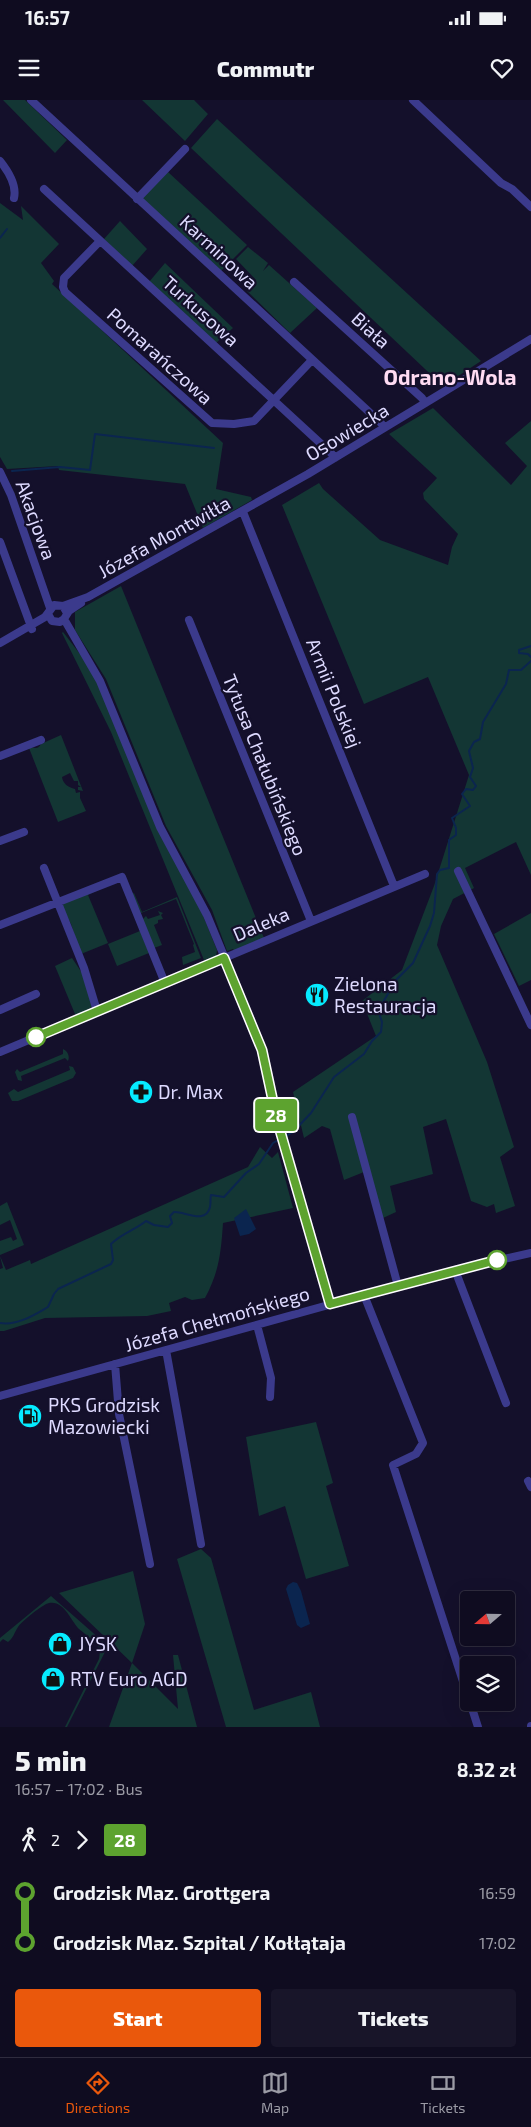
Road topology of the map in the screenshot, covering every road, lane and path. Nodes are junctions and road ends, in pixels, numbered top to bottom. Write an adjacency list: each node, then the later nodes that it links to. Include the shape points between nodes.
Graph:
1 (31, 100): 7 (street, Karminowa)
2 (413, 100): 8 (street)
3 (185, 149): 7 (street)
4 (0, 161): 6 (street, via 13,183)
5 (44, 188): 9 (street, Turkusowa)
6 (14, 198)
7 (137, 199): 12 (street, Karminowa)
8 (531, 207)
9 (100, 241): 13 (street, Turkusowa); 13 (street, Pomarańczowa, via 64,278 66,292 212,423 254,421)
10 (294, 282): 14 (street, Biała)
11 (531, 339): 14 (street, Osowiecka)
12 (312, 360): 13 (street, Pomarańczowa); 15 (street, Karminowa)
13 (275, 401): 16 (street, Turkusowa)
14 (425, 404): 15 (street, Osowiecka)
15 (384, 428): 16 (street, Osowiecka)
16 (335, 458): 18 (street, Osowiecka)
17 (0, 472): 21 (street, Akacjowa, via 40,579)
18 (255, 505): 19 (street, Józefa Montwiłła)
19 (243, 512): 21 (street, Józefa Montwiłła); 32 (street, Armii Polskiej)
20 (0, 542): 23 (street)
21 (57, 614): 23 (street, Józefa Montwiłła); 36 (street, Akacjowa, via 100,681 160,827 207,915)
22 (189, 620): 34 (street, Tytusa Chałubińskiego)
23 (32, 627): 24 (street, Józefa Montwiłła)
24 (0, 643)
25 (41, 740): 26 (street)
26 (0, 756)
27 (24, 832): 28 (street)
28 (0, 841)
29 (44, 868): 33 (street)
30 (458, 871): 41 (street)
31 (425, 874): 32 (street, Daleka)
32 (394, 886): 34 (street, Daleka)
33 (57, 902): 35 (street); 37 (street, via 122,877); 40 (street, via 84,968)
34 (311, 921): 36 (street, Daleka)
35 (0, 925)
36 (224, 958): 37 (street, Daleka); 48 (street, Akacjowa, via 262,1050 279,1130)
37 (165, 983): 40 (street, Daleka)
38 (36, 994): 39 (street)
39 (0, 1010)
40 (97, 1011): 42 (street, Daleka)
41 (531, 1025)
42 (0, 1052)
43 (352, 1117): 46 (street)
44 (531, 1253): 45 (street, Józefa Chełmońskiego)
45 (455, 1270): 46 (street, Józefa Chełmońskiego); 54 (street)
46 (398, 1286): 47 (street, Józefa Chełmońskiego)
47 (364, 1295): 48 (street, Józefa Chełmońskiego); 57 (street, via 423,1443 416,1454 393,1464)
48 (330, 1304): 49 (street, Józefa Chełmońskiego)
49 (257, 1325): 50 (street, Józefa Chełmońskiego); 53 (street, via 271,1378)
50 (166, 1350): 51 (street, Józefa Chełmońskiego); 55 (street)
51 (115, 1364): 52 (street, Józefa Chełmońskiego); 56 (street, via 119,1414)
52 (0, 1396)
53 (270, 1397)
54 (506, 1403)
55 (201, 1544)
56 (150, 1564)
57 (460, 1673)
58 (472, 1711): 59 (street)
59 (478, 1727)

